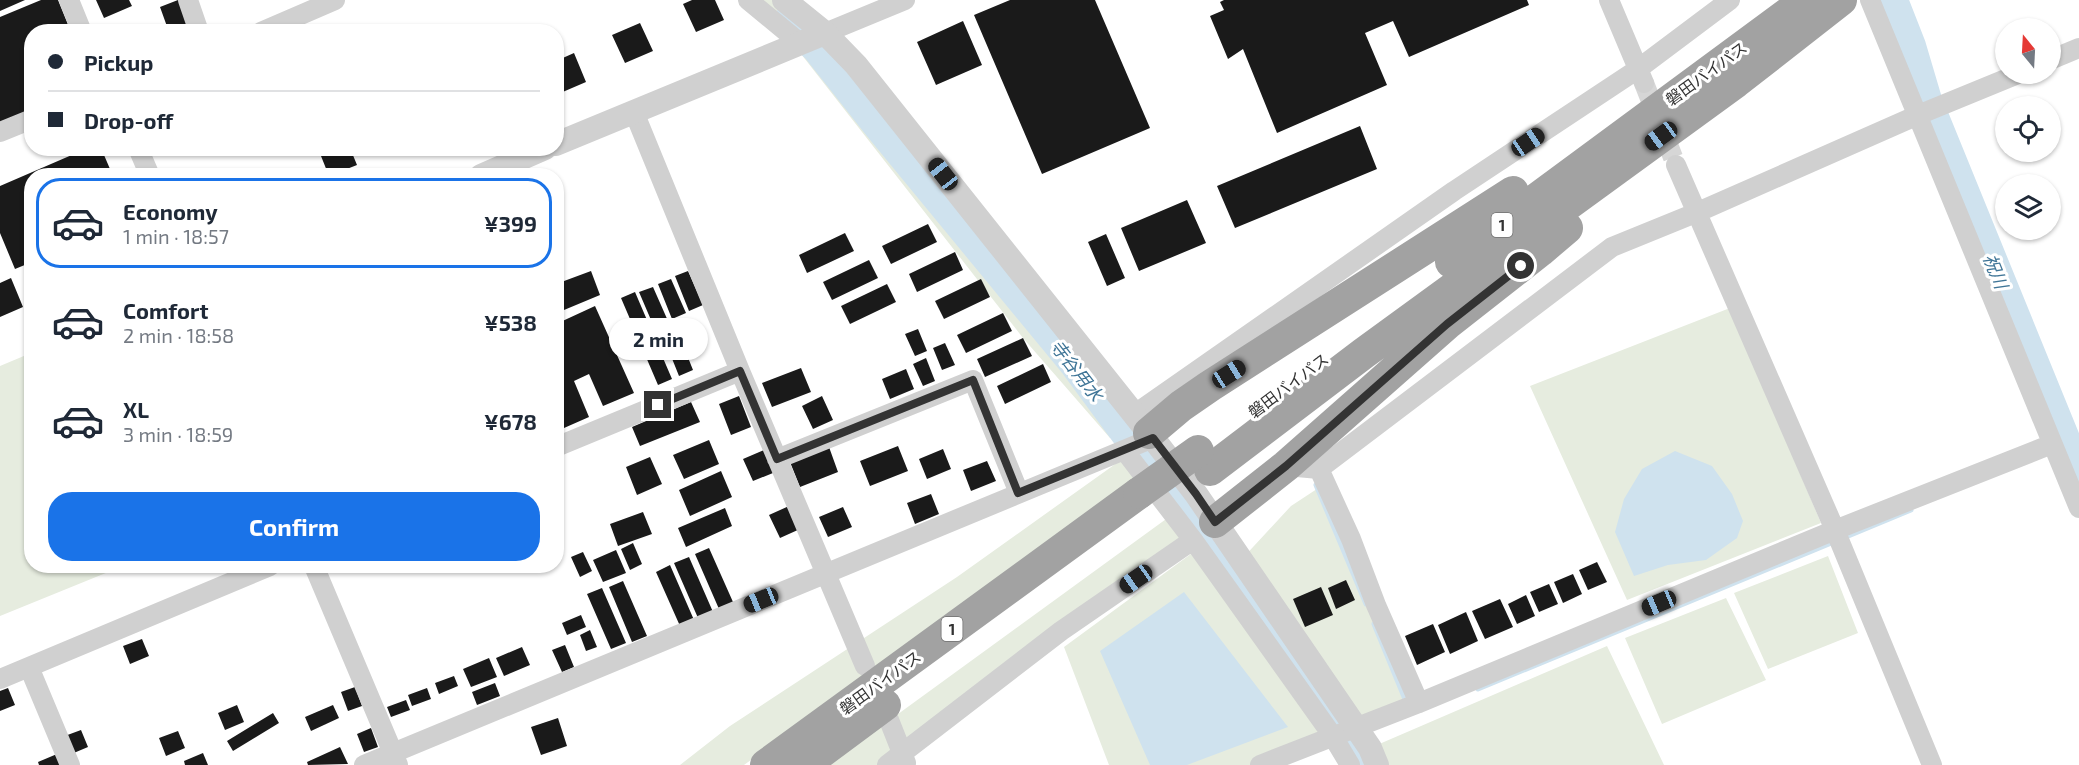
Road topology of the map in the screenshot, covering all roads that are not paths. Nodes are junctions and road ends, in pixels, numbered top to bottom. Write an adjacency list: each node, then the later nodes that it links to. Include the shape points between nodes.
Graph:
1 (69, 0): 12 (street)
2 (188, 0): 13 (street)
3 (335, 0): 14 (street)
4 (748, 0): 15 (street)
5 (784, 0): 15 (street)
6 (905, 0): 15 (street)
7 (1609, 0): 19 (street)
8 (1730, 0): 19 (street)
9 (1806, 0): 18 (highway, 磐田バイパス / 1)
10 (1870, 0): 22 (street)
11 (1840, 1): 18 (highway, 磐田バイパス / 1)
12 (79, 24)
13 (197, 24)
14 (280, 24)
15 (811, 39): 21 (street); 31 (street, via 856,65)
16 (2079, 48): 17 (street)
17 (2061, 55)
18 (1731, 69): 31 (highway, via 1633,114 1210,386); 35 (highway, via 1540,252 1447,324); 38 (highway, 磐田バイパス / 1, bridge)
19 (1641, 76): 31 (street, via 1454,191)
20 (1995, 83): 22 (street)
21 (634, 112): 25 (street); 30 (street)
22 (1918, 115): 29 (street); 33 (street)
23 (24, 122): 24 (street)
24 (0, 132)
25 (564, 141)
26 (527, 156): 28 (street)
27 (1676, 165): 29 (street)
28 (499, 168)
29 (1698, 212): 36 (street, via 1612,247); 40 (street)
30 (740, 371): 32 (street); 34 (street)
31 (1139, 438): 37 (street); 41 (street, via 1196,494)
32 (564, 444)
33 (2052, 444): 39 (street); 40 (street)
34 (777, 459): 37 (street, via 973,380); 44 (street)
35 (1286, 466): 36 (street); 41 (highway)
36 (1319, 469): 48 (street, via 1351,539)
37 (1018, 493): 44 (street)
38 (1145, 501): 55 (highway, 磐田バイパス / 1); 56 (highway, 磐田バイパス / 1)
39 (2079, 508)
40 (1834, 530): 48 (street); 61 (street)
41 (1204, 531): 50 (street); 51 (street, via 1061,631)
42 (253, 573): 46 (street)
43 (317, 573): 52 (street)
44 (825, 573): 45 (street); 52 (street)
45 (865, 666)
46 (29, 667): 47 (street); 53 (street)
47 (0, 679)
48 (1413, 704): 50 (street)
49 (889, 720): 51 (street)
50 (1343, 731): 58 (street); 59 (street); 60 (street, via 1370,748)
51 (904, 758): 57 (street)
52 (396, 759): 54 (street)
53 (70, 765)
54 (364, 765)
55 (766, 765)
56 (804, 765)
57 (887, 765)
58 (1260, 765)
59 (1350, 765)
60 (1377, 765)
61 (1932, 765)

